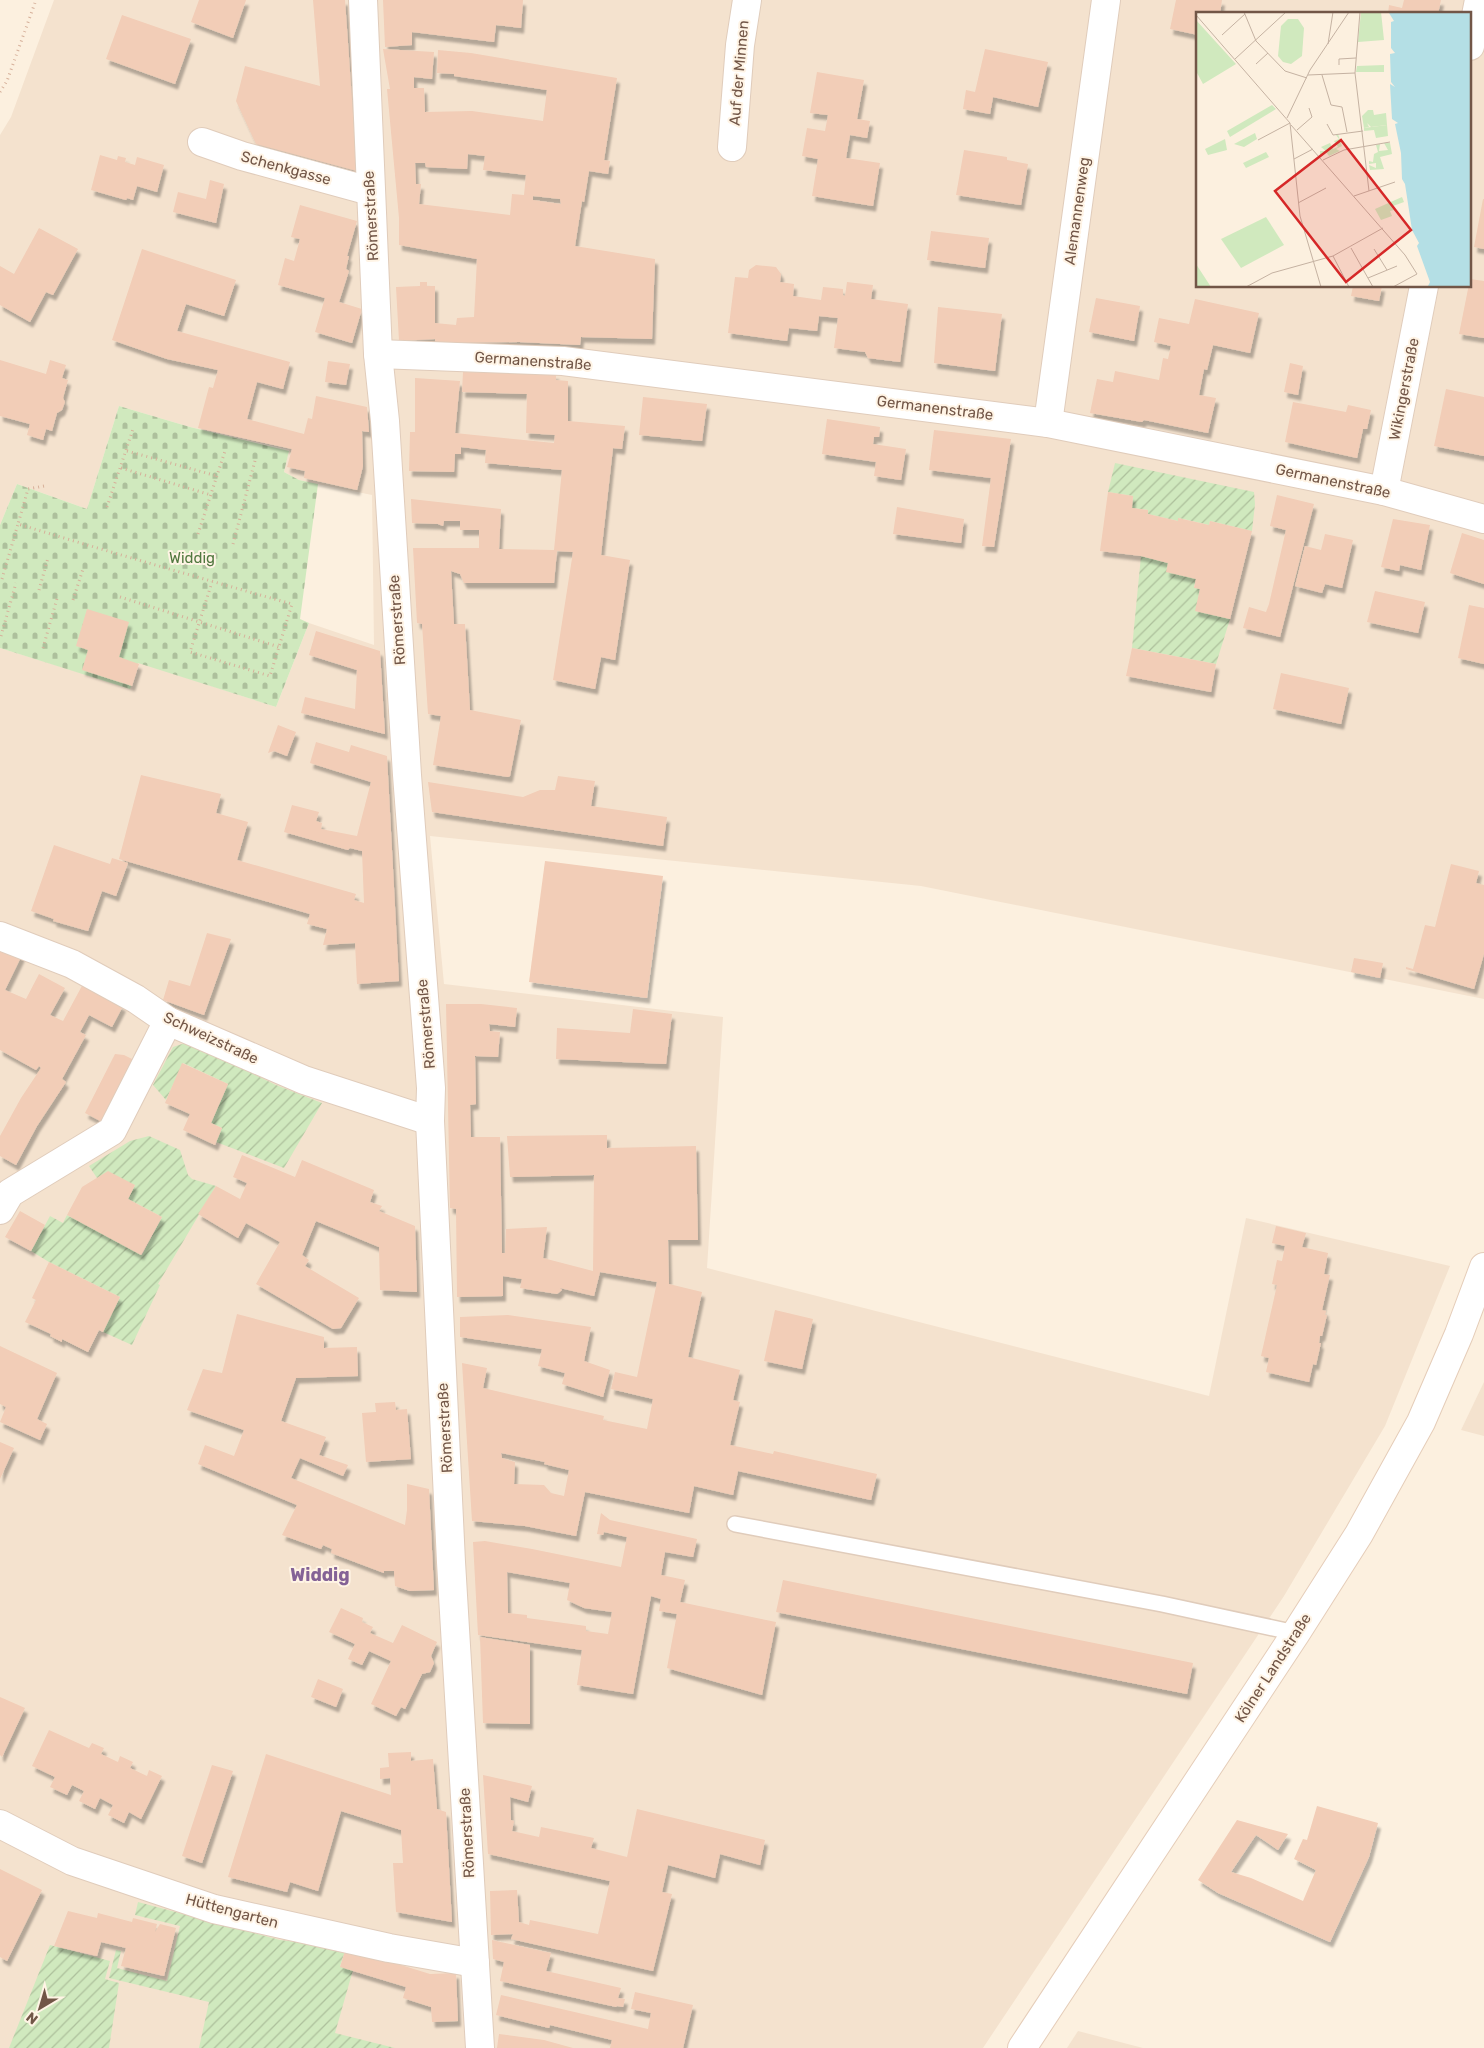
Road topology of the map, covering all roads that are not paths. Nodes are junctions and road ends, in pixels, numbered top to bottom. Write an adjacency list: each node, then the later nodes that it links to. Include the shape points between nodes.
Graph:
1 (363, 0): 8 (street, Römerstraße)
2 (747, 0): 7 (street, Auf der Minnen)
3 (1106, 0): 11 (street, Alemannenweg)
4 (1479, 0): 5 (street)
5 (1472, 36)
6 (202, 142): 8 (street, Schenkgasse)
7 (732, 147)
8 (370, 191): 10 (street, Römerstraße)
9 (1424, 288): 12 (street, Wikingerstraße)
10 (378, 354): 11 (street, Germanenstraße, via 563,361); 16 (street, Römerstraße, via 432,1088)
11 (1048, 423): 12 (street, Germanenstraße)
12 (1384, 491): 13 (street, Germanenstraße)
13 (1484, 519)
14 (0, 936): 15 (street, Schweizstraße, via 72,964)
15 (168, 1020): 16 (street, Schweizstraße, via 304,1080); 17 (street, via 112,1130 10,1193)
16 (430, 1121): 22 (street, Römerstraße, via 451,1562)
17 (0, 1210)
18 (1484, 1267): 20 (street, Kölner Landstraße, via 1421,1422 1359,1534)
19 (735, 1524): 20 (lane)
20 (1296, 1632): 24 (street, Kölner Landstraße)
21 (0, 1824): 22 (street, Hüttengarten, via 72,1861 214,1909 389,1948)
22 (475, 1963): 23 (street, Römerstraße)
23 (480, 2048)
24 (1022, 2048)

